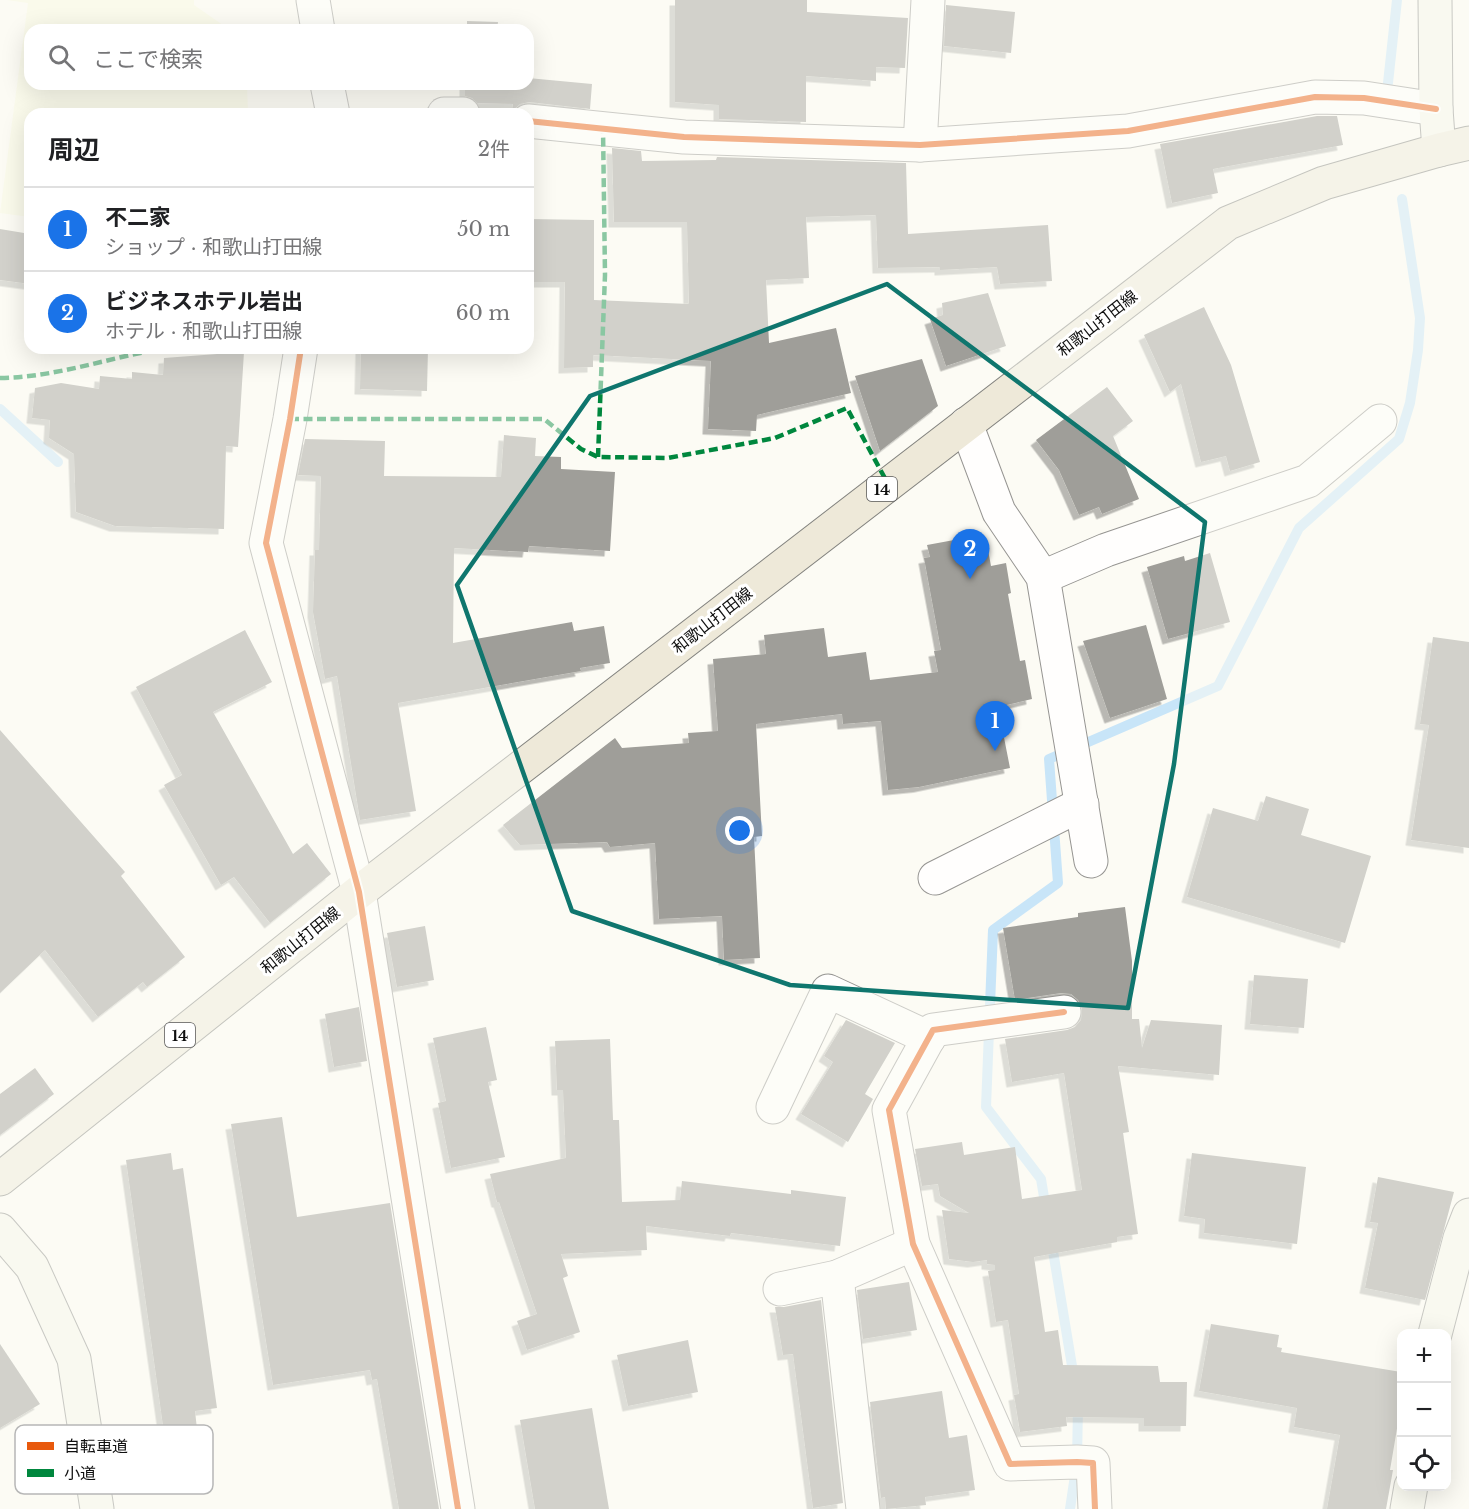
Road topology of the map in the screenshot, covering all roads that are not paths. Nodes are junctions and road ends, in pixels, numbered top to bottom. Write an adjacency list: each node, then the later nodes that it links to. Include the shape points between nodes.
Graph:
1 (313, 0): 4 (street)
2 (928, 0): 9 (street)
3 (1435, 0): 7 (main road)
4 (317, 24)
5 (328, 90): 6 (street)
6 (332, 108)
7 (1436, 109): 9 (street, via 1315,97 1128,131); 10 (main road)
8 (534, 122): 9 (street, via 684,137)
9 (920, 145)
10 (1454, 146): 13 (main road, 和歌山打田線 / 14, via 1324,183 1228,223)
11 (300, 354): 18 (street, via 266,543)
12 (1380, 421): 14 (street, via 1308,481 1106,550)
13 (966, 424): 14 (street, via 999,513); 18 (main road, 和歌山打田線 / 14)
14 (1043, 577): 15 (street)
15 (1082, 804): 16 (street); 17 (street)
16 (1091, 861)
17 (934, 878)
18 (360, 892): 22 (main road, 和歌山打田線 / 14); 33 (street)
19 (1064, 1012): 20 (street, via 933,1030)
20 (928, 1038): 21 (street, via 828,991); 25 (street, via 889,1110)
21 (772, 1107)
22 (0, 1179)
23 (1469, 1215): 28 (main road)
24 (0, 1230): 29 (main road, via 32,1267 74,1359)
25 (913, 1244): 26 (street); 35 (street, via 1010,1464 1093,1463)
26 (837, 1278): 27 (street); 34 (street)
27 (780, 1289)
28 (1437, 1329)
29 (84, 1425)
30 (1410, 1491): 36 (main road)
31 (95, 1494): 32 (main road)
32 (97, 1509)
33 (458, 1509)
34 (863, 1509)
35 (1095, 1509)
36 (1407, 1509)

